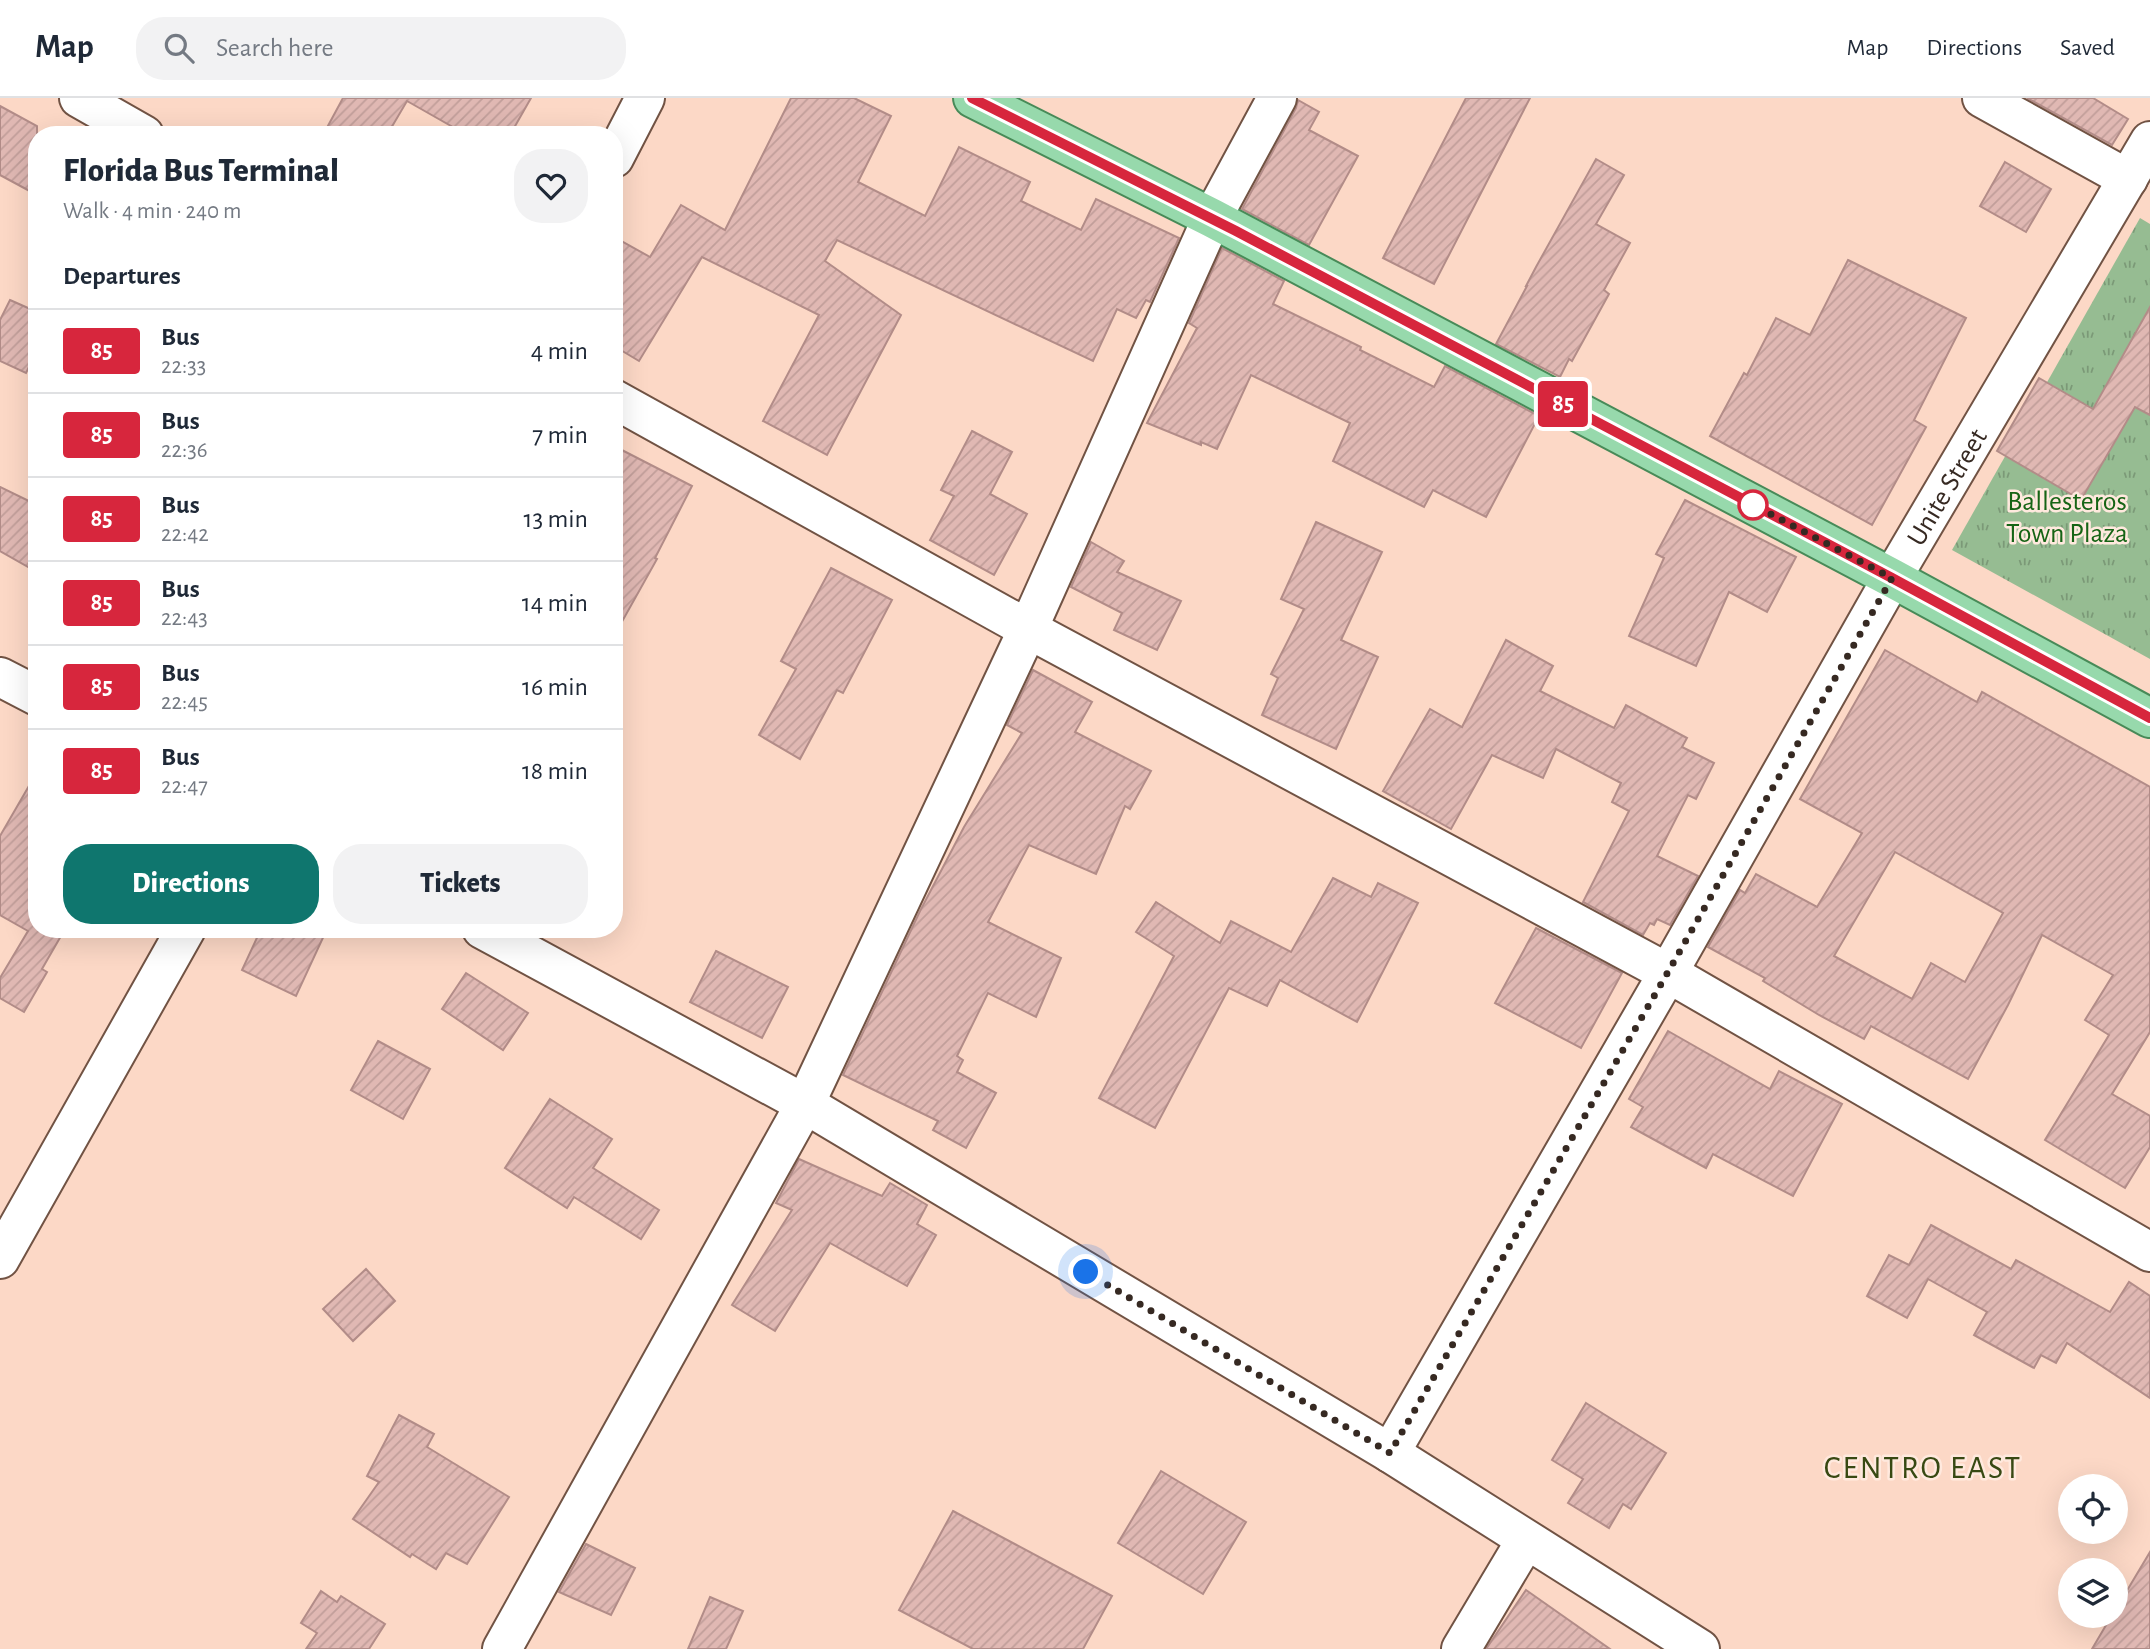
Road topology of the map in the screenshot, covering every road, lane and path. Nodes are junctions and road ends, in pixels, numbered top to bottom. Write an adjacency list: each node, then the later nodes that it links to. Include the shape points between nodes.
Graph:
1 (79, 98): 6 (street)
2 (645, 98): 7 (street)
3 (972, 98): 10 (main road)
4 (1277, 98): 10 (street)
5 (1982, 98): 9 (street)
6 (128, 126)
7 (623, 141)
8 (2150, 141): 9 (street, Unite Street)
9 (2128, 179): 12 (street, Unite Street)
10 (1212, 218): 12 (main road); 13 (street)
11 (623, 404): 13 (street)
12 (1892, 578): 16 (main road); 19 (street, Unite Street)
13 (1028, 629): 19 (street); 20 (street)
14 (0, 677): 15 (street)
15 (28, 691)
16 (2150, 718)
17 (181, 938): 22 (street)
18 (499, 938): 20 (street)
19 (1668, 972): 21 (street); 23 (street, Unite Street)
20 (805, 1104): 23 (street); 25 (street)
21 (2150, 1252)
22 (0, 1259)
23 (1390, 1453): 24 (street)
24 (1525, 1539): 26 (street); 27 (street)
25 (502, 1649)
26 (1461, 1649)
27 (1700, 1649)

